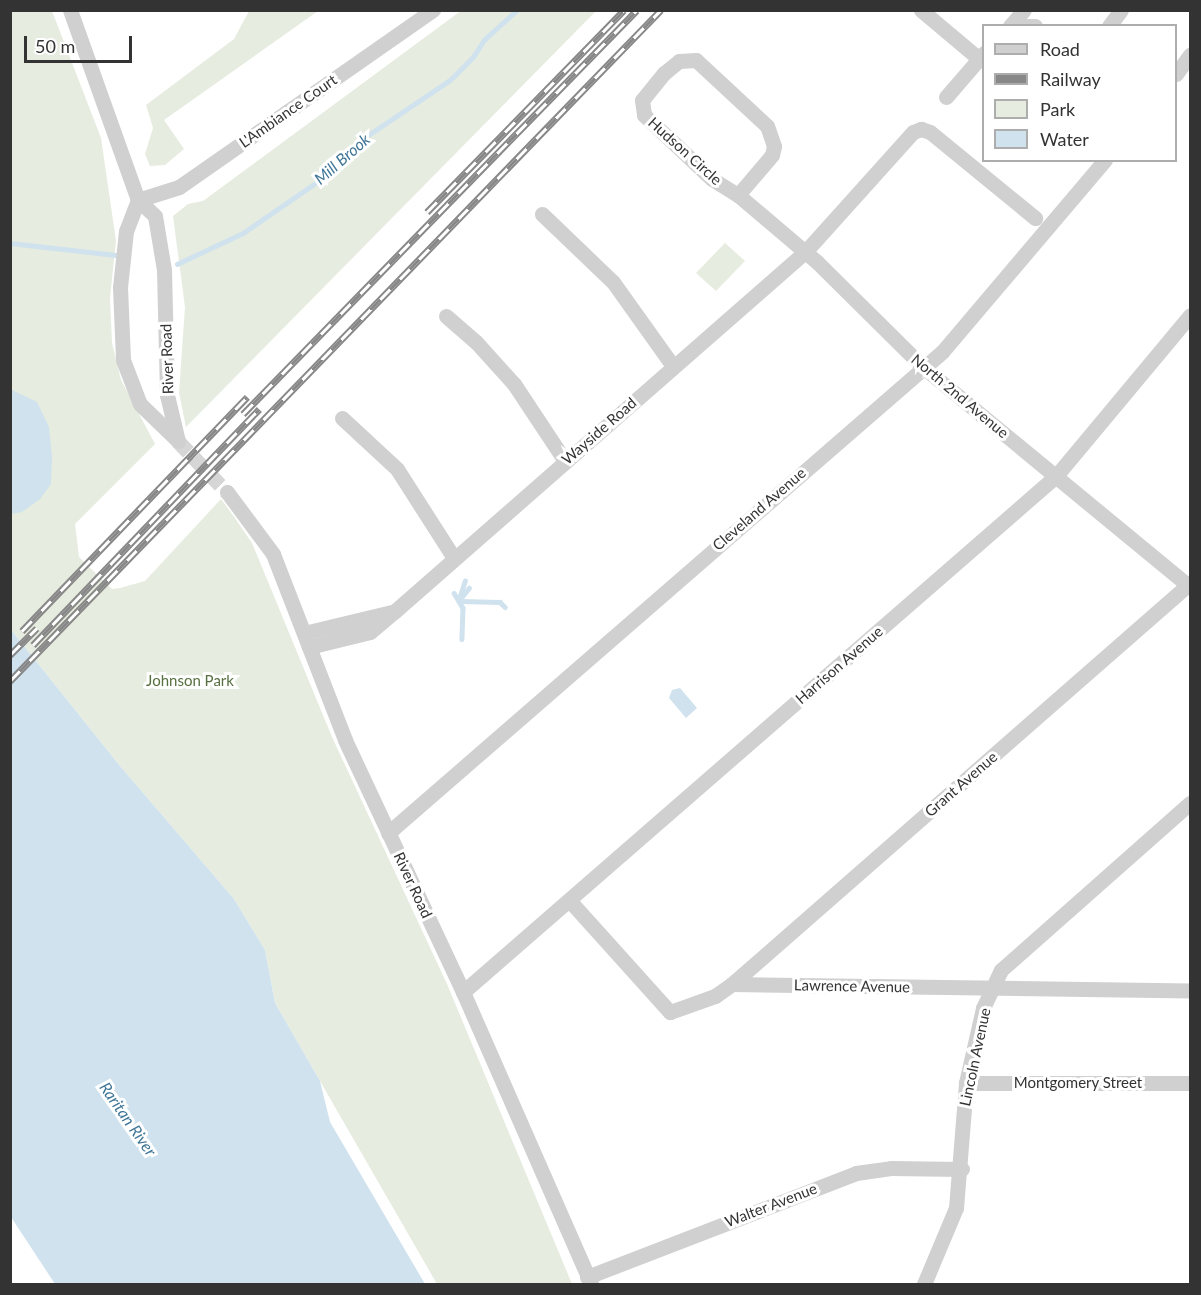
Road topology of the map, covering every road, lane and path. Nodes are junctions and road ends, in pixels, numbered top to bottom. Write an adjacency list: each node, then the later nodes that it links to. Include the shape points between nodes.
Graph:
1 (70, 10): 12 (street, River Road)
2 (433, 10): 12 (street, L'Ambiance Court, via 179,187)
3 (921, 10): 6 (street)
4 (1121, 10): 5 (street)
5 (1110, 24)
6 (981, 55): 9 (street)
7 (1191, 55): 8 (street)
8 (1177, 73)
9 (946, 97)
10 (1103, 162): 19 (street, Cleveland Avenue, via 942,352)
11 (738, 195): 11 (street, Hudson Circle, via 771,155 774,146 768,126 696,60 679,61 642,100 644,115 711,179); 15 (street, North 2nd Avenue)
12 (138, 200): 12 (street, River Road, via 126,231 120,287 123,360 140,404 178,441 167,394 160,242 155,216)
13 (542, 213): 18 (street, via 613,282)
14 (1035, 218): 15 (street, Wayside Road, via 930,132 921,129 897,147)
15 (805, 252): 18 (street, Wayside Road); 19 (street, North 2nd Avenue)
16 (1191, 315): 22 (street, Harrison Avenue)
17 (446, 316): 21 (street, via 476,342 513,384)
18 (673, 366): 21 (street, Wayside Road)
19 (923, 367): 22 (street, North 2nd Avenue); 28 (street, Cleveland Avenue)
20 (342, 418): 24 (street, via 397,469)
21 (564, 461): 24 (street, Wayside Road)
22 (1056, 476): 25 (street, North 2nd Avenue); 29 (street, Harrison Avenue)
23 (227, 492): 26 (street, River Road, via 273,554)
24 (454, 558): 26 (street, Wayside Road, via 370,632)
25 (1190, 585): 30 (street, Grant Avenue)
26 (307, 640): 28 (street, River Road, via 345,740)
27 (1191, 803): 31 (street, Lincoln Avenue, via 1000,970)
28 (388, 832): 33 (street, River Road)
29 (569, 900): 30 (street, via 670,1012 715,996); 33 (street, Harrison Avenue)
30 (732, 984): 31 (street, Lawrence Avenue)
31 (992, 988): 32 (street, Lawrence Avenue); 34 (street, Lincoln Avenue, via 983,1008)
32 (1191, 990)
33 (463, 992): 37 (street, River Road)
34 (966, 1083): 35 (street, Montgomery Street); 36 (street, Lincoln Avenue)
35 (1191, 1083)
36 (962, 1169): 37 (street, Walter Avenue, via 891,1168 856,1173); 38 (street, Lincoln Avenue, via 951,1227)
37 (589, 1281)
38 (924, 1284)

